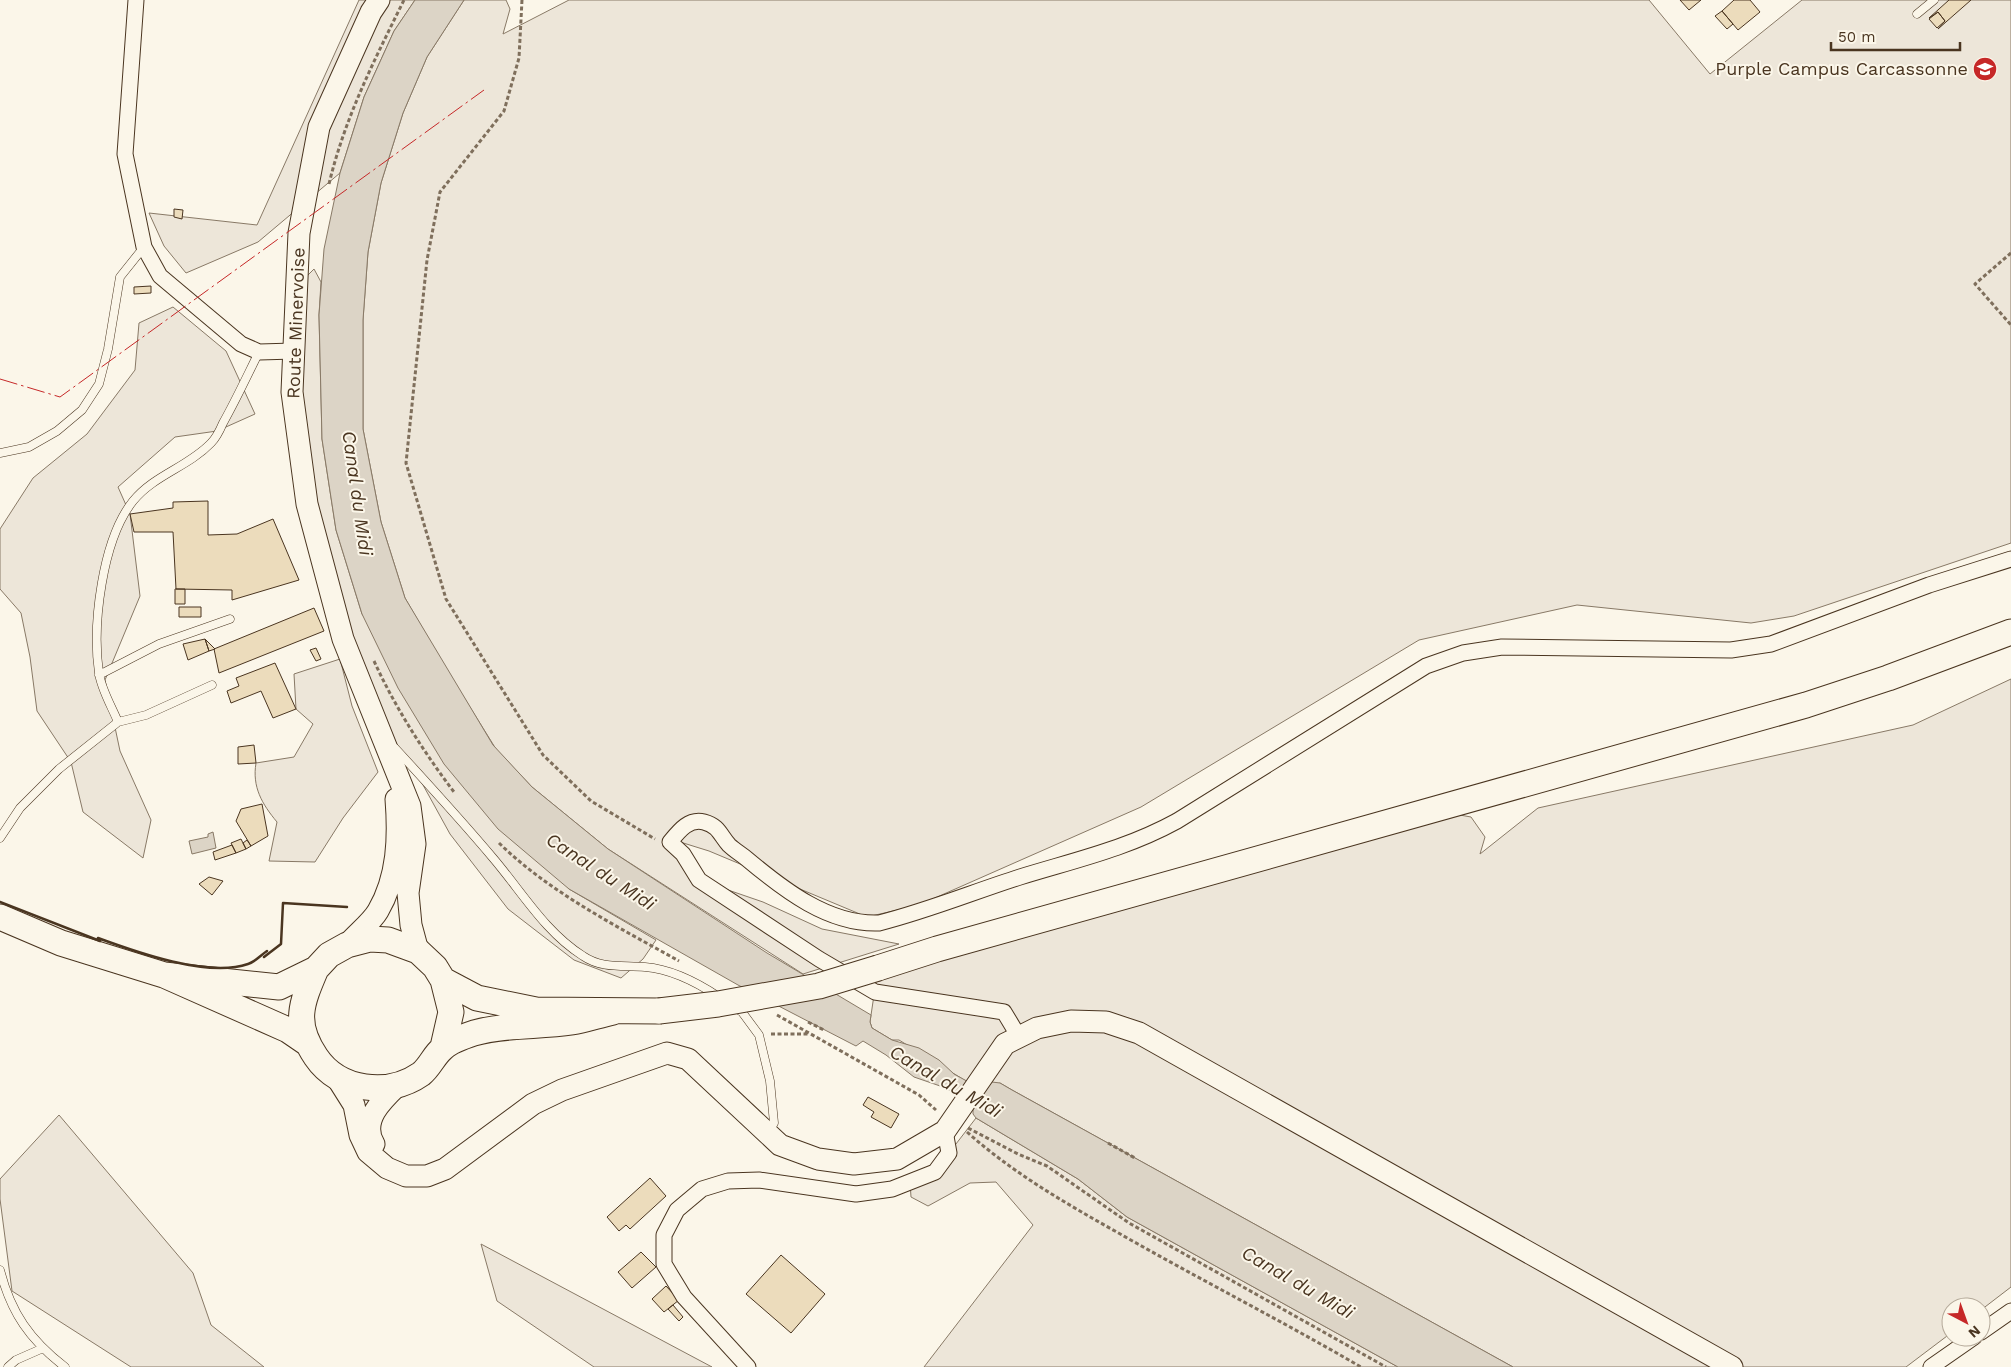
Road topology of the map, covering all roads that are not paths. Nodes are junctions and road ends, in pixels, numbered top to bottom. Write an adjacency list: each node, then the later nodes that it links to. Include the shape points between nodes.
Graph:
1 (136, 0): 5 (street, via 125,154)
2 (379, 0): 6 (street, Route Minervoise, via 319,127 299,233)
3 (1934, 0): 4 (lane)
4 (1917, 14)
5 (144, 247): 7 (street, via 160,276 241,344); 8 (lane, via 120,277 99,384 82,410 29,447)
6 (294, 351): 7 (street); 15 (street, Route Minervoise, via 292,392 307,504 343,639)
7 (259, 352): 12 (lane, via 213,442 188,462 152,482 133,502 120,524 107,562 100,607)
8 (0, 453)
9 (2011, 559): 25 (street, via 1929,585 1771,644 1731,650 1502,647 1463,653 1426,666 1148,837 879,924 862,924 842,918 803,900 769,878 729,845 718,827 702,821 683,826 670,842 683,854 699,880 875,992 1004,1012)
10 (230, 619): 12 (lane, via 159,644)
11 (2011, 632): 24 (main road, bridge, via 1806,705 937,948 819,986 659,1012)
12 (99, 675): 14 (lane)
13 (212, 685): 14 (lane, via 146,715)
14 (118, 722): 17 (lane, via 59,769 20,808)
15 (380, 731): 16 (street, Route Minervoise); 31 (lane, via 494,859 544,924 584,957 613,968 646,967 700,984 742,1012 760,1035 770,1081 774,1123)
16 (394, 766): 19 (street, via 398,823 395,868 378,912); 20 (street, Route Minervoise, via 410,806 415,844 408,893)
17 (0, 838)
18 (0, 917): 22 (main road, via 62,943)
19 (347, 945): 20 (main road, via 370,939 388,940); 21 (main road, via 329,955)
20 (418, 951): 23 (main road)
21 (316, 968): 22 (main road, via 279,987); 26 (main road, via 302,1000 302,1028)
22 (164, 975): 26 (main road, via 288,1030)
23 (443, 980): 24 (main road, via 477,998 536,1010); 27 (main road, via 451,1012)
24 (612, 1012): 27 (main road, via 573,1022 497,1028 471,1034)
25 (1019, 1036): 30 (street, via 1005,1044); 41 (street, via 1036,1028 1072,1021 1106,1022 1139,1033)
26 (307, 1043): 28 (main road, via 323,1067)
27 (443, 1047): 29 (main road, via 422,1073)
28 (337, 1078): 29 (main road, via 366,1088); 32 (street, via 354,1105 360,1135 368,1152)
29 (398, 1085): 32 (street, via 382,1100 370,1124 371,1140)
30 (952, 1122): 31 (street, via 897,1159 854,1164 818,1159 780,1145); 40 (street, via 949,1152 935,1172 892,1188 856,1194 759,1180 728,1181 702,1189 677,1210 664,1235 664,1264 684,1297)
31 (768, 1133): 32 (street, via 688,1059 667,1053 562,1090 533,1104 445,1168 427,1176 406,1176)
32 (388, 1168)
33 (0, 1270): 37 (lane, via 20,1322)
34 (2011, 1311): 35 (street)
35 (1991, 1325)
36 (1960, 1347): 42 (street)
37 (41, 1349): 38 (lane); 39 (lane)
38 (8, 1367)
39 (65, 1367)
40 (748, 1367)
41 (1732, 1367)
42 (1932, 1367)

